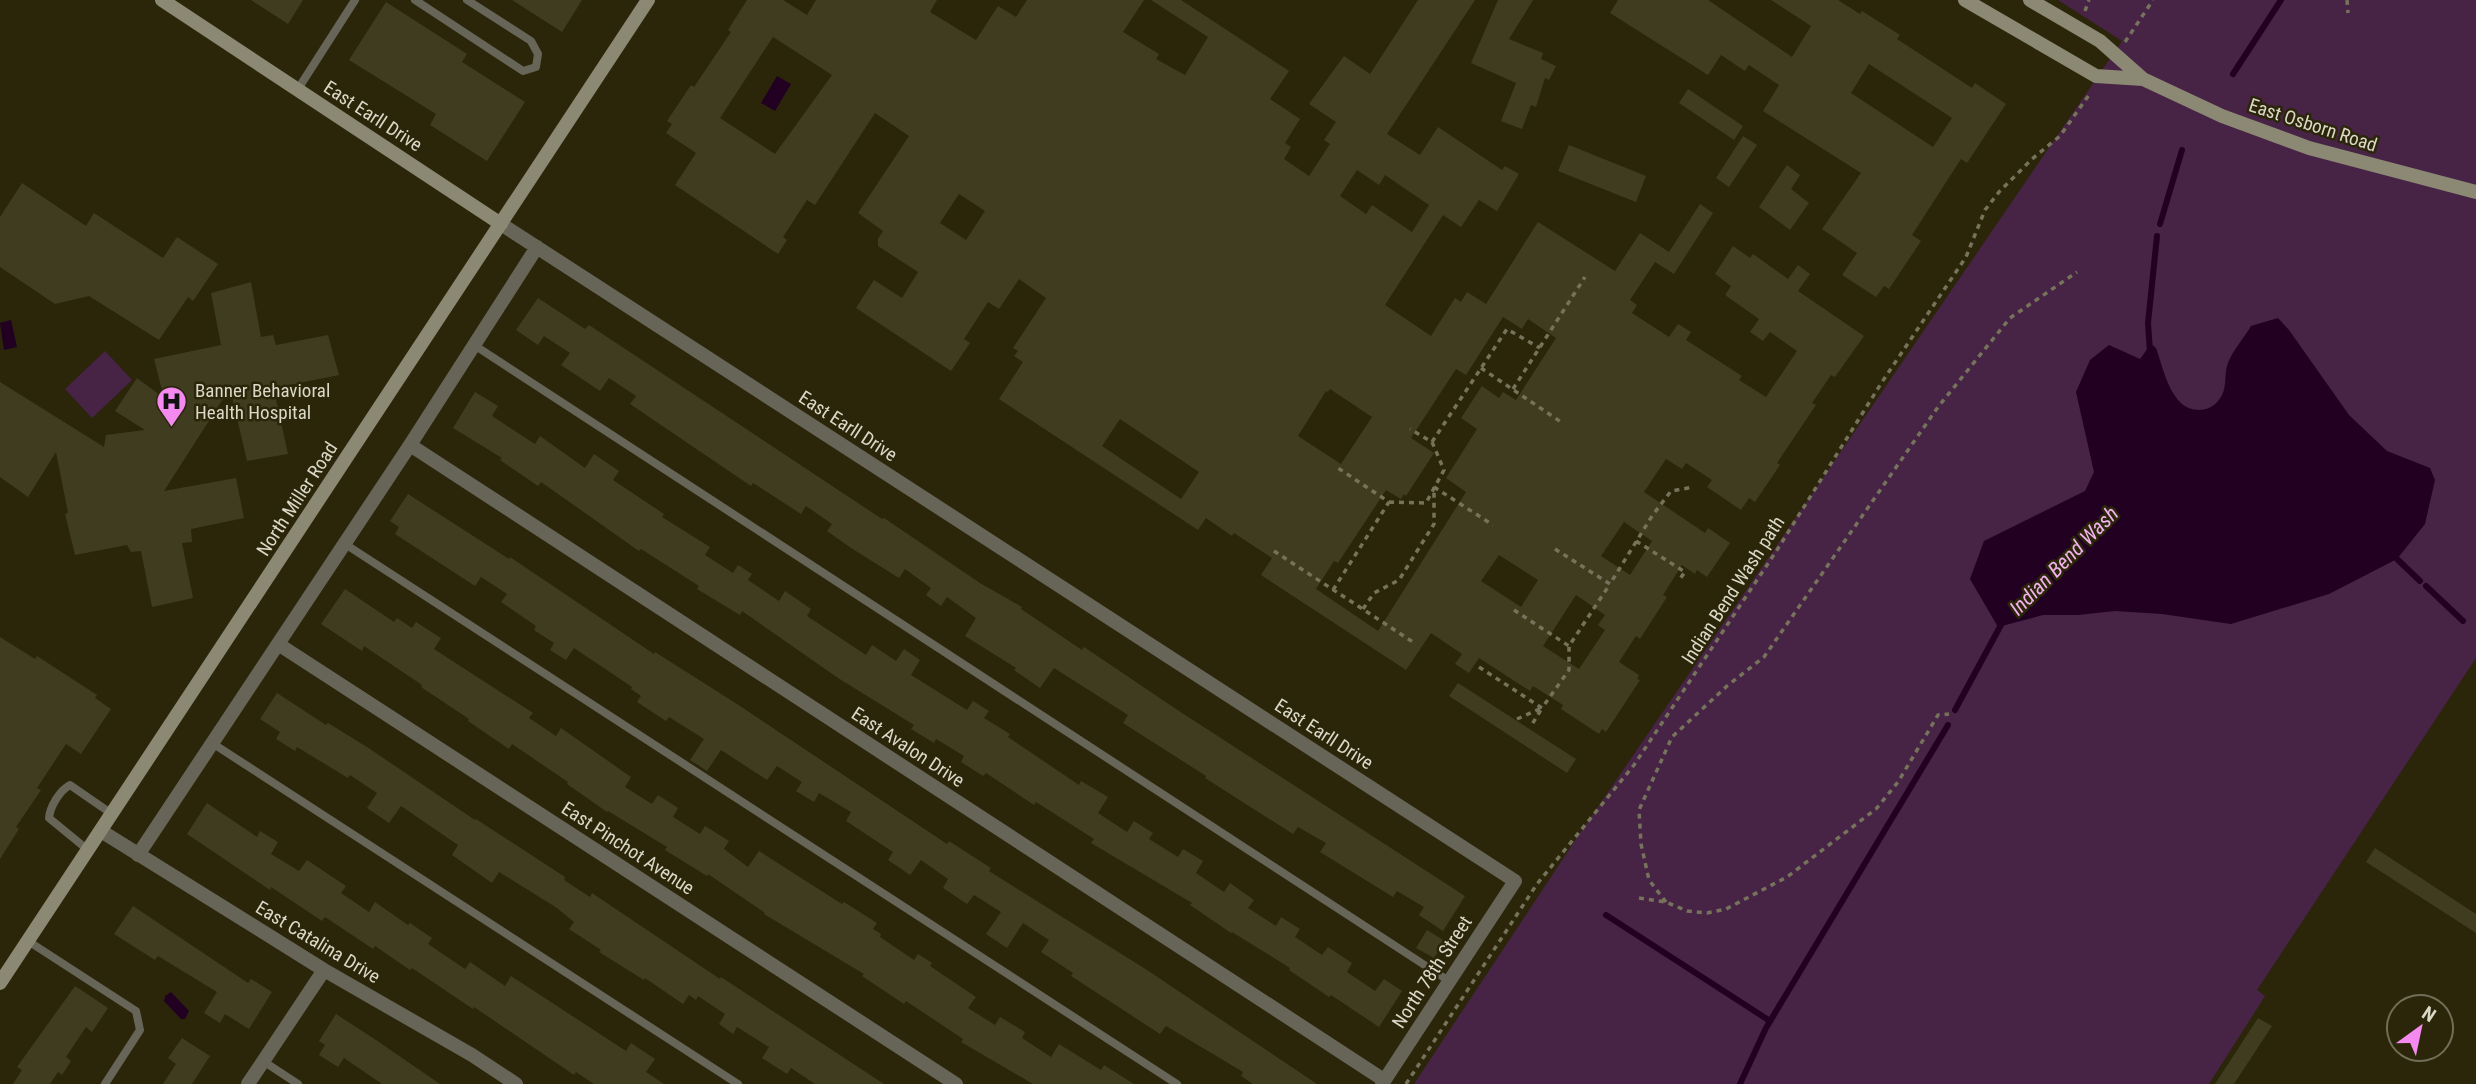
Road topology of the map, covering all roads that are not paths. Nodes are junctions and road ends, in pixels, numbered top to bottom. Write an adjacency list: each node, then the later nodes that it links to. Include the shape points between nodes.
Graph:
1 (162, 0): 9 (street, East Earll Drive)
2 (355, 0): 9 (lane)
3 (415, 0): 4 (lane, via 523,71 536,67 538,54 531,41)
4 (467, 0)
5 (648, 0): 11 (street, North Miller Road)
6 (1965, 0): 8 (street, East Osborn Road, via 2095,76)
7 (2030, 0): 8 (street, East Osborn Road, via 2100,41)
8 (2143, 79): 10 (street, East Osborn Road, via 2222,116 2309,148)
9 (298, 89): 11 (street, East Earll Drive)
10 (2476, 192)
11 (501, 224): 12 (street, East Earll Drive); 18 (street, North Miller Road)
12 (537, 247): 13 (street); 22 (street, East Earll Drive)
13 (474, 345): 14 (street); 25 (lane)
14 (410, 445): 15 (street); 28 (street, East Avalon Drive)
15 (345, 544): 16 (street); 35 (lane)
16 (278, 644): 17 (street); 34 (street, East Pinchot Avenue)
17 (212, 743): 21 (street); 33 (lane)
18 (112, 814): 19 (street, North Miller Road); 20 (lane, via 69,785 64,789 49,818)
19 (101, 831): 20 (street, North Miller Road); 21 (street, East Catalina Drive)
20 (88, 850): 23 (street, North Miller Road)
21 (138, 855): 24 (street, East Catalina Drive)
22 (1515, 881): 25 (street, North 78th Street)
23 (28, 941): 26 (street, North Miller Road); 29 (lane, via 136,1011 140,1030)
24 (324, 970): 27 (street); 32 (street, East Catalina Drive)
25 (1449, 981): 28 (street, North 78th Street)
26 (0, 983)
27 (263, 1061): 30 (street); 31 (lane)
28 (1383, 1082)
29 (105, 1084)
30 (248, 1084)
31 (298, 1084)
32 (516, 1084)
33 (738, 1084)
34 (956, 1084)
35 (1177, 1084)

